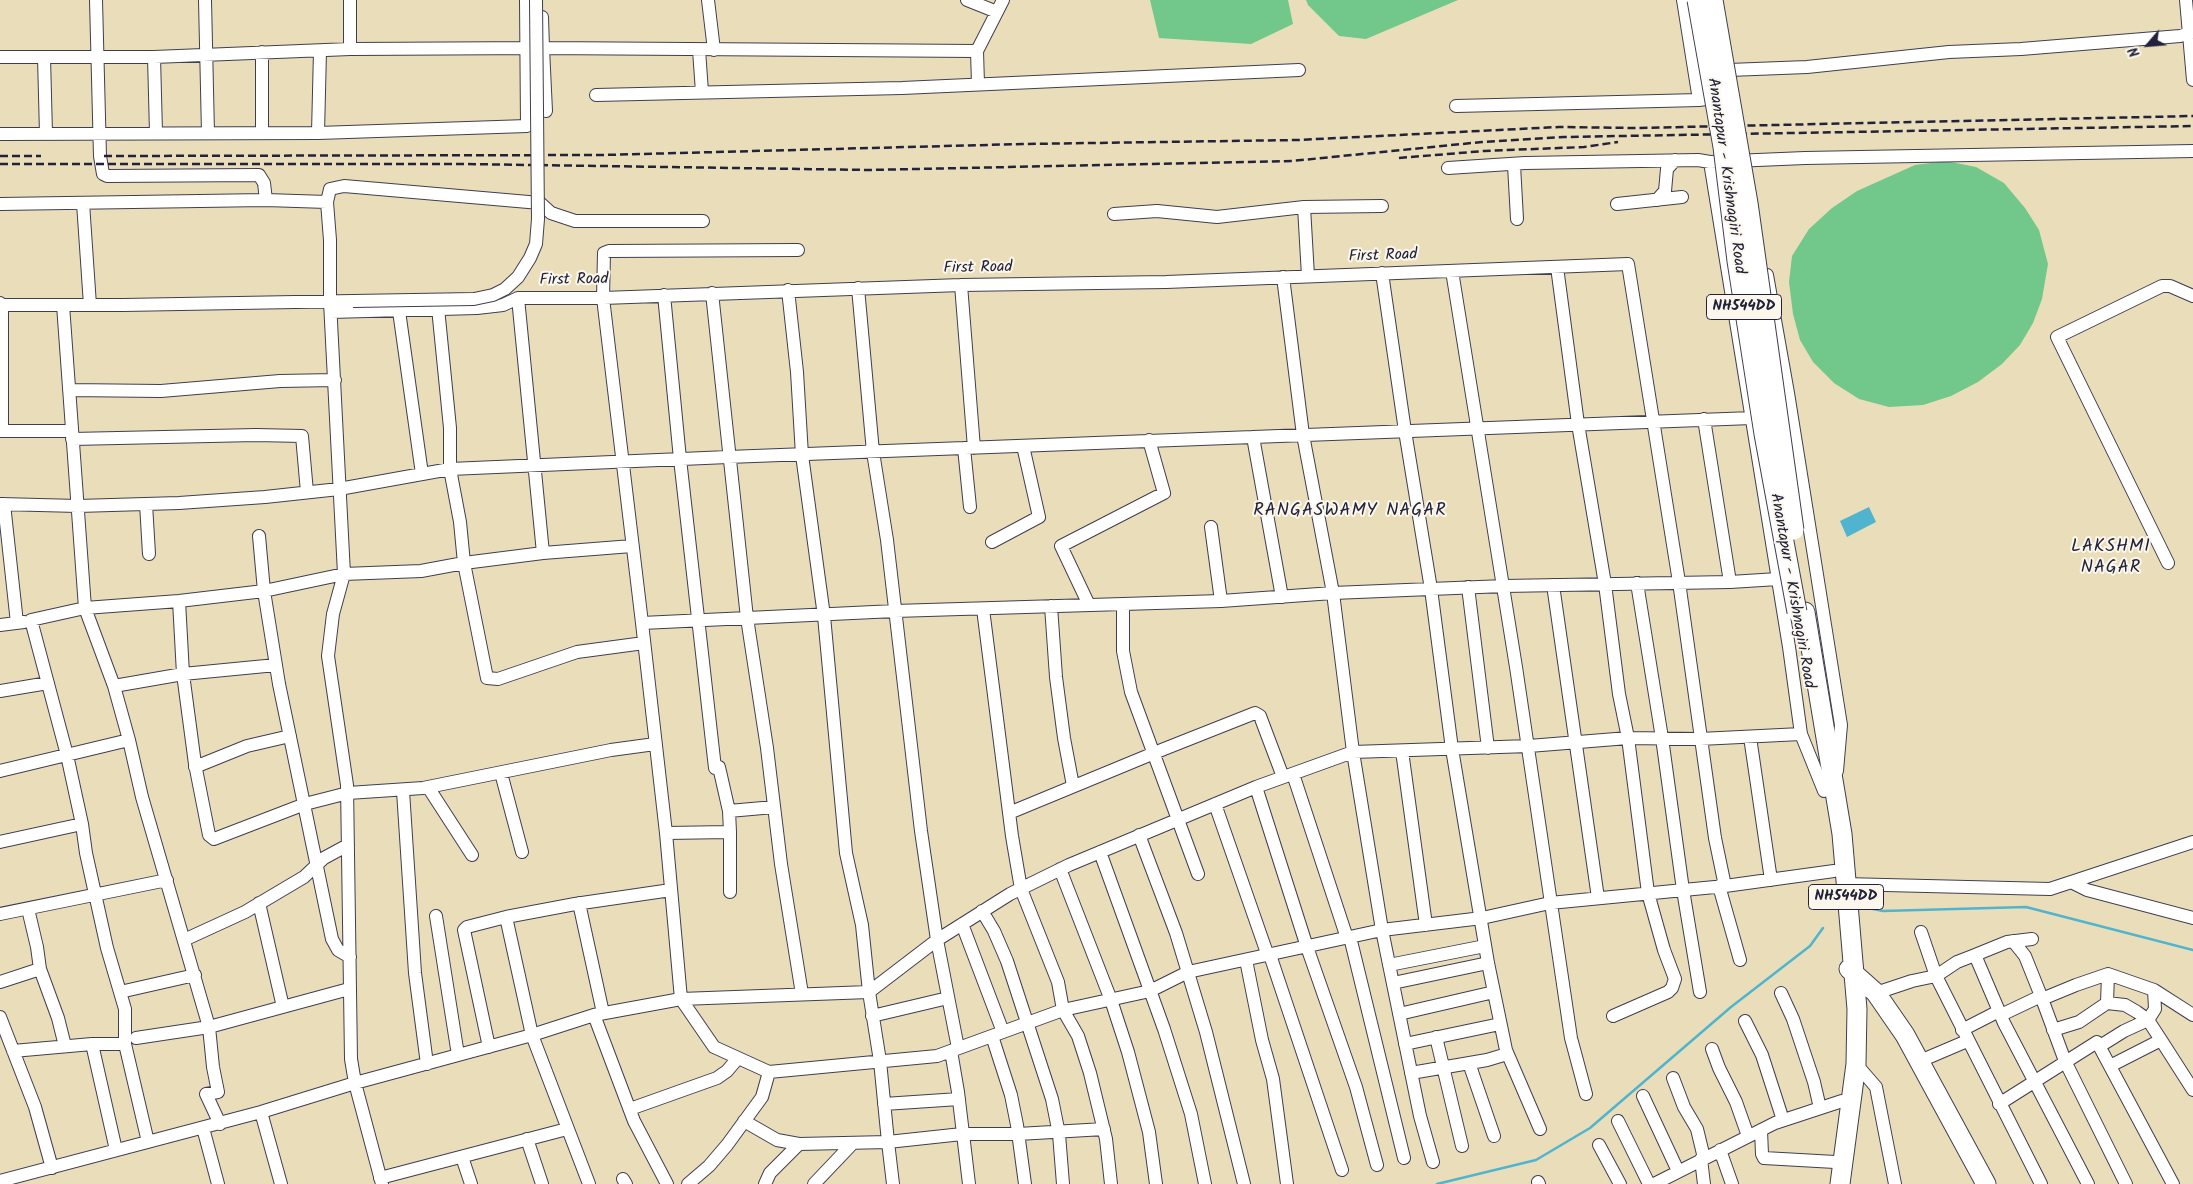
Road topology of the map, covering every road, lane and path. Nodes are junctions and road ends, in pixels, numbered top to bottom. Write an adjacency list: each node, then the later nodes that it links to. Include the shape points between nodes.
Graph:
1 (96, 0): 28 (street)
2 (205, 0): 25 (street)
3 (350, 0): 19 (street)
4 (526, 0): 18 (street)
5 (536, 0): 81 (street, bridge, via 538,219 536,244 518,277 493,295 465,299 353,301)
6 (542, 0): 17 (street)
7 (708, 0): 21 (street)
8 (967, 0): 15 (street)
9 (1003, 0): 15 (street)
10 (1683, 0): 36 (street)
11 (1697, 0): 142 (highway, Anantapur - Krishnagiri Road / NH544DD, bridge, via 1723,147 1764,434)
12 (1713, 0): 142 (highway, NH544DD, bridge, via 1748,203)
13 (1719, 0): 31 (street)
14 (2186, 0): 16 (street)
15 (997, 12): 23 (street)
16 (2191, 32): 31 (street, via 2180,36 1949,52 1807,67); 32 (street)
17 (543, 48): 18 (street); 20 (street); 38 (street)
18 (527, 49): 19 (street); 42 (street, via 528,126)
19 (350, 50): 22 (street)
20 (699, 50): 21 (street); 34 (street)
21 (714, 50): 23 (street)
22 (320, 51): 24 (street); 42 (street)
23 (976, 51): 33 (street)
24 (262, 52): 25 (street); 41 (street)
25 (207, 55): 29 (street); 40 (street)
26 (0, 57): 27 (street)
27 (44, 57): 28 (street); 44 (street)
28 (98, 58): 29 (street); 45 (street)
29 (154, 58): 39 (street)
30 (1299, 70): 33 (street)
31 (1729, 70): 36 (street, via 1731,98)
32 (2193, 80)
33 (978, 84): 34 (street)
34 (702, 92): 35 (street)
35 (596, 95)
36 (1699, 100): 37 (street)
37 (1456, 106)
38 (546, 111)
39 (156, 133): 40 (street); 45 (street)
40 (208, 133): 41 (street)
41 (262, 133): 42 (street)
42 (318, 133)
43 (0, 134): 44 (street)
44 (46, 134): 45 (street)
45 (100, 135): 53 (street, via 101,170 107,176 259,175 264,182)
46 (2193, 151): 49 (street, via 1805,158)
47 (1675, 160): 48 (street); 50 (street); 54 (street, via 1667,169 1665,191)
48 (1710, 162): 49 (street); 86 (street)
49 (1746, 162): 179 (street, via 1788,393 1840,724)
50 (1514, 165): 51 (street); 62 (street)
51 (1448, 168)
52 (1682, 197): 54 (street)
53 (266, 200): 55 (street); 56 (street)
54 (1657, 200): 58 (street)
55 (327, 202): 63 (street, via 330,189 344,186 540,203 551,213 575,221); 81 (street)
56 (83, 203): 57 (street); 80 (street)
57 (0, 204)
58 (1617, 204)
59 (1382, 206): 60 (street)
60 (1304, 207): 61 (street, via 1217,217 1168,211); 68 (street)
61 (1114, 214)
62 (1517, 220)
63 (703, 221)
64 (798, 250): 77 (street, via 606,251)
65 (1557, 266): 66 (street, First Road); 88 (street, First Road, via 1628,264); 89 (street)
66 (1452, 271): 67 (street, First Road); 90 (street)
67 (1382, 274): 68 (street, First Road); 92 (street)
68 (1308, 276): 69 (street, First Road)
69 (1283, 277): 70 (street, First Road); 94 (street)
70 (961, 285): 71 (street, First Road); 98 (street)
71 (858, 288): 72 (street, First Road); 99 (street)
72 (788, 290): 73 (street, First Road); 100 (street)
73 (712, 293): 74 (street, First Road); 101 (street)
74 (664, 295): 77 (street, First Road); 102 (street)
75 (2193, 296): 120 (street, via 2162,286 2057,337)
76 (518, 298): 77 (street, First Road); 82 (street, First Road, via 503,305); 104 (street)
77 (603, 298): 103 (street)
78 (1, 305): 79 (street); 91 (street)
79 (63, 305): 80 (street); 85 (street)
80 (90, 305): 81 (street)
81 (331, 307): 83 (street, First Road); 84 (street)
82 (438, 308): 83 (street, First Road); 105 (street, via 450,428)
83 (399, 311): 106 (street)
84 (335, 380): 85 (street, via 161,391); 107 (street)
85 (70, 390): 93 (street)
86 (1752, 418): 87 (street); 122 (street)
87 (1704, 419): 88 (street); 124 (street)
88 (1654, 421): 89 (street); 123 (street)
89 (1578, 424): 90 (street); 126 (street)
90 (1479, 428): 92 (street); 128 (street)
91 (1, 431): 93 (street)
92 (1405, 431): 94 (street); 130 (street)
93 (72, 435): 108 (street, via 302,436); 111 (street)
94 (1304, 435): 95 (street); 132 (street)
95 (1253, 437): 96 (street); 133 (street)
96 (1149, 440): 97 (street); 137 (street, via 1164,493 1061,546)
97 (1023, 446): 98 (street); 115 (street, via 1039,517)
98 (969, 448): 99 (street); 112 (street)
99 (873, 452): 100 (street); 141 (street)
100 (802, 455): 101 (street); 143 (street)
101 (728, 457): 102 (street); 144 (street)
102 (680, 459): 103 (street); 145 (street)
103 (622, 462): 104 (street); 116 (street)
104 (536, 466): 105 (street); 117 (street)
105 (450, 469): 106 (street); 119 (street)
106 (422, 474): 107 (street)
107 (339, 489): 108 (street); 121 (street)
108 (307, 492): 110 (street)
109 (2, 504): 111 (street); 147 (street)
110 (146, 504): 111 (street); 118 (street)
111 (78, 506): 139 (street)
112 (970, 507)
113 (1211, 526): 135 (street)
114 (259, 536): 131 (street)
115 (992, 542)
116 (632, 546): 117 (street); 148 (street)
117 (544, 553): 119 (street)
118 (149, 554)
119 (464, 563): 121 (street, via 421,571); 150 (street, via 487,678 498,679 577,652)
120 (2168, 563)
121 (344, 574): 131 (street); 181 (street, via 328,656)
122 (1778, 579): 124 (street); 156 (street)
123 (1679, 582): 124 (street); 125 (street); 161 (street)
124 (1730, 582)
125 (1637, 583): 126 (street); 160 (street)
126 (1606, 584): 127 (street); 159 (street, via 1619,694)
127 (1553, 585): 128 (street); 163 (street)
128 (1504, 586): 129 (street); 165 (street)
129 (1468, 587): 130 (street); 166 (street)
130 (1431, 589): 132 (street); 167 (street)
131 (264, 591): 134 (street); 151 (street)
132 (1333, 593): 133 (street); 169 (street)
133 (1282, 597): 135 (street)
134 (178, 601): 139 (street); 152 (street)
135 (1222, 601): 136 (street)
136 (1123, 604): 137 (street); 170 (street, via 1126,677)
137 (1089, 605): 138 (street)
138 (1051, 606): 140 (street); 176 (street, via 1056,677)
139 (85, 608): 146 (street); 154 (street)
140 (983, 609): 141 (street); 186 (street)
141 (895, 611): 143 (street); 230 (street)
142 (1801, 612): 179 (highway, Anantapur - Krishnagiri Road / NH544DD)
143 (824, 616): 144 (street); 253 (street, via 846,853 862,925)
144 (748, 618): 145 (street); 184 (street)
145 (697, 619): 148 (street); 185 (street, via 717,768)
146 (31, 620): 147 (street); 153 (street)
147 (17, 622): 149 (street)
148 (642, 623): 150 (street)
149 (0, 625)
150 (644, 642): 164 (street)
151 (276, 665): 152 (street); 157 (street)
152 (183, 674): 154 (street); 172 (street)
153 (48, 683): 155 (street); 171 (street)
154 (114, 686): 162 (street)
155 (0, 691)
156 (1801, 734): 158 (street); 179 (street)
157 (290, 736): 172 (street, via 247,746); 182 (street)
158 (1750, 737): 161 (street); 203 (street)
159 (1628, 738): 160 (street); 163 (street); 210 (street)
160 (1662, 738): 161 (street); 208 (street)
161 (1700, 739): 205 (street)
162 (129, 740): 171 (street); 202 (street)
163 (1576, 742): 165 (street); 212 (street)
164 (655, 744): 174 (street); 190 (street)
165 (1529, 746): 166 (street); 215 (street)
166 (1488, 748): 167 (street)
167 (1452, 749): 168 (street); 221 (street)
168 (1402, 751): 169 (street); 224 (street)
169 (1353, 752): 175 (street); 225 (street)
170 (1153, 753): 175 (street, via 1258,713); 176 (street); 187 (street)
171 (67, 755): 173 (street); 188 (street)
172 (195, 766): 182 (street, via 209,835 214,839)
173 (0, 771)
174 (501, 773): 177 (street); 195 (street)
175 (1288, 775): 178 (street); 227 (street)
176 (1074, 786): 186 (street)
177 (428, 787): 180 (street); 197 (street)
178 (1256, 787): 183 (street); 233 (street)
179 (1830, 790): 201 (highway, Anantapur - Krishnagiri Road / NH544DD, via 1842,834)
180 (403, 791): 181 (street); 301 (street, via 415,972)
181 (348, 793): 182 (street); 194 (street)
182 (305, 804): 198 (street)
183 (1215, 804): 187 (street); 236 (street)
184 (774, 807): 185 (street); 258 (street)
185 (729, 811): 189 (street)
186 (1009, 813): 206 (street)
187 (1177, 819): 191 (street); 200 (street)
188 (82, 824): 192 (street); 211 (street)
189 (730, 832): 190 (street); 209 (street)
190 (666, 833): 207 (street)
191 (1139, 835): 196 (street); 243 (street)
192 (0, 842)
193 (2193, 842): 204 (street)
194 (348, 845): 198 (street); 235 (street)
195 (522, 852)
196 (1100, 852): 199 (street); 251 (street)
197 (472, 855)
198 (317, 863): 213 (street, via 304,877); 235 (street, via 332,939 338,950)
199 (1060, 869): 206 (street); 263 (street)
200 (1198, 874)
201 (1839, 878): 203 (street); 204 (street, via 2050,889); 242 (highway, Anantapur - Krishnagiri Road / NH544DD)
202 (167, 880): 211 (street); 229 (street)
203 (1771, 880): 205 (street)
204 (2071, 882): 222 (street, via 2087,890)
205 (1722, 886): 208 (street); 238 (street)
206 (1021, 888): 217 (street); 266 (street, via 1058,982)
207 (671, 890): 214 (street); 262 (street)
208 (1682, 890): 210 (street); 255 (street)
209 (730, 892)
210 (1648, 894): 212 (street); 272 (street, via 1675,979 1668,992)
211 (95, 895): 216 (street); 252 (street)
212 (1598, 898): 215 (street)
213 (260, 903): 229 (street); 265 (street)
214 (580, 903): 220 (street); 268 (street)
215 (1550, 903): 221 (street); 311 (street, via 1572,1038)
216 (28, 909): 218 (street); 241 (street)
217 (982, 912): 223 (street); 276 (street, via 1007,961)
218 (0, 914)
219 (436, 916): 295 (street)
220 (506, 917): 281 (street); 290 (street, via 464,930)
221 (1482, 918): 224 (street); 232 (street)
222 (2193, 918)
223 (962, 924): 230 (street); 280 (street)
224 (1426, 925): 225 (street)
225 (1382, 930): 227 (street); 240 (street)
226 (1921, 932): 246 (street)
227 (1348, 938): 233 (street); 344 (street)
228 (2032, 939): 231 (street)
229 (184, 940): 245 (street)
230 (937, 940): 253 (street); 259 (street)
231 (2013, 941): 234 (street); 261 (street, via 2025,956)
232 (1485, 946): 239 (street); 240 (street)
233 (1307, 947): 236 (street); 348 (street, via 1356,1087)
234 (1975, 955): 246 (street, via 1956,962); 267 (street)
235 (350, 956): 249 (street)
236 (1269, 956): 237 (street); 350 (street)
237 (1246, 960): 243 (street); 371 (street, via 1273,1079)
238 (1740, 960)
239 (1488, 963): 248 (street); 254 (street)
240 (1389, 965): 248 (street)
241 (40, 969): 247 (street); 288 (street)
242 (1848, 969): 257 (highway); 260 (highway, Anantapur - Krishnagiri Road / NH544DD)
243 (1188, 972): 251 (street); 370 (street, via 1218,1074)
244 (2108, 974): 250 (street); 261 (street); 264 (street)
245 (195, 975): 252 (street); 278 (street)
246 (1936, 976): 257 (street); 282 (street)
247 (0, 982)
248 (1393, 983): 269 (street)
249 (349, 989): 265 (street); 308 (street)
250 (2154, 990): 270 (street); 275 (street, via 2155,1009)
251 (1150, 991): 263 (street); 369 (street, via 1190,1114)
252 (120, 992): 285 (street)
253 (868, 992): 258 (street); 271 (street)
254 (1494, 992): 269 (street); 277 (street)
255 (1700, 992)
256 (1781, 993): 317 (street, via 1793,1019)
257 (1876, 993): 297 (highway)
258 (802, 994): 262 (street)
259 (948, 998): 271 (street); 293 (street)
260 (1851, 998): 302 (highway, Anantapur - Krishnagiri Road / NH544DD); 314 (highway, Anantapur - Krishnagiri Road / NH544DD); 380 (highway, via 1870,1002 1885,1019 1913,1064)
261 (2041, 998): 267 (street); 279 (street)
262 (681, 999): 268 (street); 296 (street, via 714,1047)
263 (1110, 1000): 266 (street); 368 (street, via 1140,1094)
264 (2107, 1003): 275 (street, via 2125,1005); 279 (street, via 2079,1022)
265 (283, 1007): 278 (street)
266 (1063, 1010): 276 (street); 326 (street, via 1078,1036)
267 (2000, 1013): 282 (street); 309 (street)
268 (599, 1014): 281 (street); 318 (street)
269 (1399, 1014): 287 (street)
270 (2193, 1015)
271 (872, 1016): 299 (street)
272 (1613, 1016)
273 (0, 1017): 292 (street)
274 (1745, 1020): 321 (street, via 1762,1055)
275 (2148, 1020): 284 (street); 289 (street)
276 (1028, 1023): 280 (street); 329 (street, via 1052,1099)
277 (1500, 1024): 283 (street); 294 (street)
278 (208, 1027): 285 (street); 323 (street, via 218,1092 206,1094)
279 (2053, 1030): 298 (street)
280 (997, 1034): 293 (street); 331 (street)
281 (532, 1035): 290 (street); 325 (street)
282 (1964, 1035): 297 (street); 316 (street)
283 (1436, 1037): 287 (street); 304 (street)
284 (2161, 1040): 303 (street); 310 (street)
285 (130, 1041): 286 (street); 335 (street)
286 (92, 1044): 288 (street); 341 (street)
287 (1405, 1044): 306 (street)
288 (65, 1046): 292 (street)
289 (2100, 1046): 298 (street, via 2097,1042); 303 (street)
290 (490, 1047): 295 (street)
291 (1712, 1049): 333 (street)
292 (13, 1050): 349 (street, via 35,1107)
293 (955, 1050): 299 (street, via 937,1056); 313 (street)
294 (1507, 1054): 300 (street); 327 (street)
295 (458, 1055): 301 (street)
296 (738, 1058): 305 (street); 318 (street, via 717,1078)
297 (1920, 1061): 381 (highway)
298 (2065, 1061): 309 (street); 384 (street)
299 (880, 1062): 305 (street); 315 (street)
300 (1469, 1063): 304 (street); 332 (street)
301 (427, 1064): 308 (street)
302 (1856, 1064): 378 (highway, Anantapur - Krishnagiri Road / NH544DD); 379 (street, via 1876,1087)
303 (2110, 1066): 385 (street)
304 (1442, 1068): 306 (street); 340 (street)
305 (768, 1072): 322 (street, via 762,1098)
306 (1411, 1074): 346 (street)
307 (1672, 1078): 345 (street, via 1696,1129)
308 (355, 1083): 319 (street); 353 (street)
309 (2034, 1083): 316 (street); 383 (street)
310 (2193, 1090)
311 (1586, 1094)
312 (1643, 1096): 351 (street)
313 (959, 1099): 315 (street); 330 (street)
314 (1842, 1101): 317 (street); 347 (highway, Anantapur - Krishnagiri Road / NH544DD)
315 (884, 1104): 336 (street)
316 (1999, 1104): 382 (street)
317 (1820, 1108): 321 (street)
318 (630, 1109): 359 (street)
319 (261, 1112): 323 (street); 355 (street)
320 (1618, 1120): 373 (street)
321 (1783, 1120): 328 (street)
322 (744, 1121): 337 (street, via 777,1140); 360 (street)
323 (220, 1124): 324 (street)
324 (203, 1128): 335 (street); 354 (street)
325 (567, 1129): 334 (street); 358 (street)
326 (1104, 1129): 329 (street); 367 (street)
327 (1540, 1129)
328 (1762, 1130): 333 (street); 347 (street, via 1764,1158)
329 (1058, 1132): 331 (street); 366 (street)
330 (962, 1134): 331 (street); 336 (street); 364 (street)
331 (1018, 1134): 365 (street)
332 (1494, 1136)
333 (1748, 1136): 342 (street)
334 (527, 1139): 343 (street); 357 (street)
335 (148, 1142): 341 (street)
336 (888, 1142): 338 (street); 363 (street)
337 (799, 1144): 338 (street); 361 (street, via 770,1173)
338 (852, 1144): 362 (street)
339 (1599, 1145): 372 (street)
340 (1462, 1146)
341 (116, 1150): 349 (street)
342 (1720, 1150): 345 (street); 376 (street)
343 (462, 1157): 353 (street); 356 (street)
344 (1404, 1158)
345 (1702, 1159): 351 (street); 375 (street)
346 (1433, 1162)
347 (1835, 1162): 377 (highway, Anantapur - Krishnagiri Road / NH544DD)
348 (1377, 1165)
349 (52, 1168): 352 (street)
350 (1342, 1170)
351 (1676, 1176): 374 (street)
352 (0, 1181)
353 (381, 1181)
354 (218, 1184)
355 (281, 1184)
356 (471, 1184)
357 (542, 1184)
358 (589, 1184)
359 (667, 1184)
360 (690, 1184)
361 (765, 1184)
362 (814, 1184)
363 (893, 1184)
364 (969, 1184)
365 (1025, 1184)
366 (1063, 1184)
367 (1111, 1184)
368 (1156, 1184)
369 (1205, 1184)
370 (1244, 1184)
371 (1287, 1184)
372 (1620, 1184)
373 (1649, 1184)
374 (1654, 1184)
375 (1704, 1184)
376 (1732, 1184)
377 (1831, 1184)
378 (1840, 1184)
379 (1895, 1184)
380 (1976, 1184)
381 (1986, 1184)
382 (2041, 1184)
383 (2088, 1184)
384 (2126, 1184)
385 (2173, 1184)

